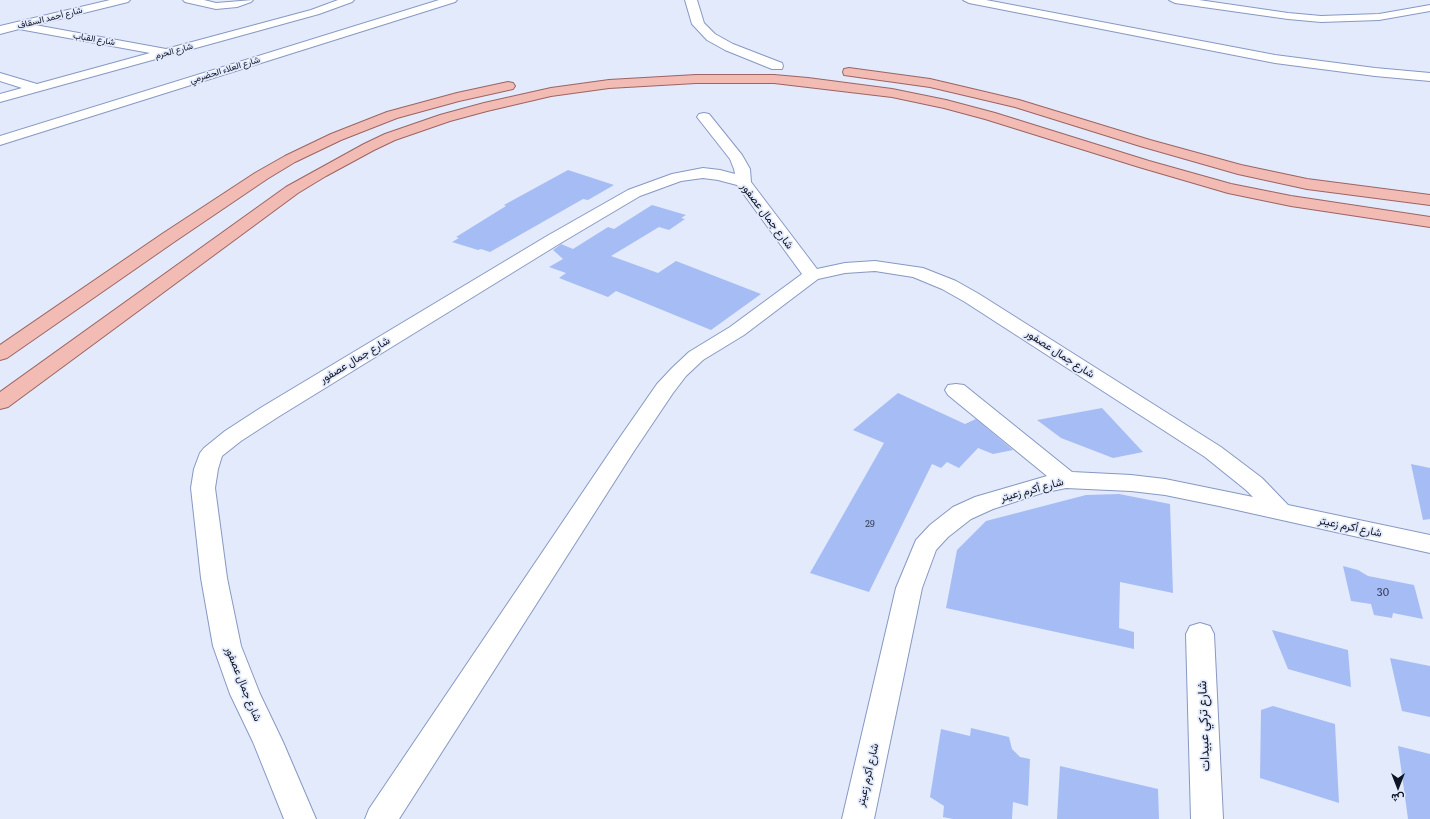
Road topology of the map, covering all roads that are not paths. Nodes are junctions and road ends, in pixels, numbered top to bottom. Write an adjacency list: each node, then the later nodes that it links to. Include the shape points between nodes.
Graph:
1 (83, 0): 10 (street)
2 (124, 0): 10 (street, شارع أحمد السقاف)
3 (189, 0): 4 (street, via 216,6 233,5)
4 (247, 0)
5 (348, 0): 14 (street, شارع الحرم, via 315,12)
6 (451, 0): 23 (street, شارع العلاء الحضرمي)
7 (691, 0): 15 (street, via 698,24 711,37)
8 (968, 0): 19 (street, via 1275,58)
9 (1175, 0): 11 (street, via 1321,19 1379,17)
10 (98, 6): 12 (street, شارع أحمد السقاف)
11 (1430, 8)
12 (21, 26): 13 (street, شارع أحمد السقاف); 14 (street, شارع القباب)
13 (0, 30)
14 (167, 52): 20 (street, شارع الحرم)
15 (777, 66): 16 (main road); 28 (main road, via 727,65 638,69 529,82 457,97 392,115 336,137 261,176)
16 (798, 67)
17 (836, 70): 25 (main road, via 957,89 1019,104 1199,159 1274,177)
18 (0, 77): 20 (street)
19 (1430, 77)
20 (38, 88): 21 (street, شارع الحرم)
21 (0, 98)
22 (704, 117): 24 (street, via 737,158)
23 (0, 141)
24 (744, 182): 27 (street, شارع جمال عصفور); 35 (street, شارع جمال عصفور, via 703,173 678,177 634,193 270,412 233,436 212,454 203,488 214,578 227,646 245,694)
25 (1430, 200)
26 (1430, 222): 30 (main road, via 1291,201 1228,188 990,116 892,93 774,79 696,79 609,84 551,92 484,107 390,137 362,151 292,190)
27 (812, 275): 32 (street, شارع جمال عصفور, via 845,268 875,266 917,272 949,285 1213,452 1254,484); 36 (street, شارع جمال عصفور, via 737,331 696,356 678,372 624,448)
28 (0, 354)
29 (956, 390): 31 (street)
30 (0, 402)
31 (1066, 480): 32 (street, شارع أكرم زعيتر, via 1165,487); 37 (street, شارع أكرم زعيتر, via 984,503 962,513 925,546 909,588)
32 (1281, 512): 33 (street, شارع أكرم زعيتر)
33 (1430, 544)
34 (1200, 634): 38 (street, شارع تركي عبيدات)
35 (300, 819)
36 (381, 819)
37 (858, 819)
38 (1207, 819)

